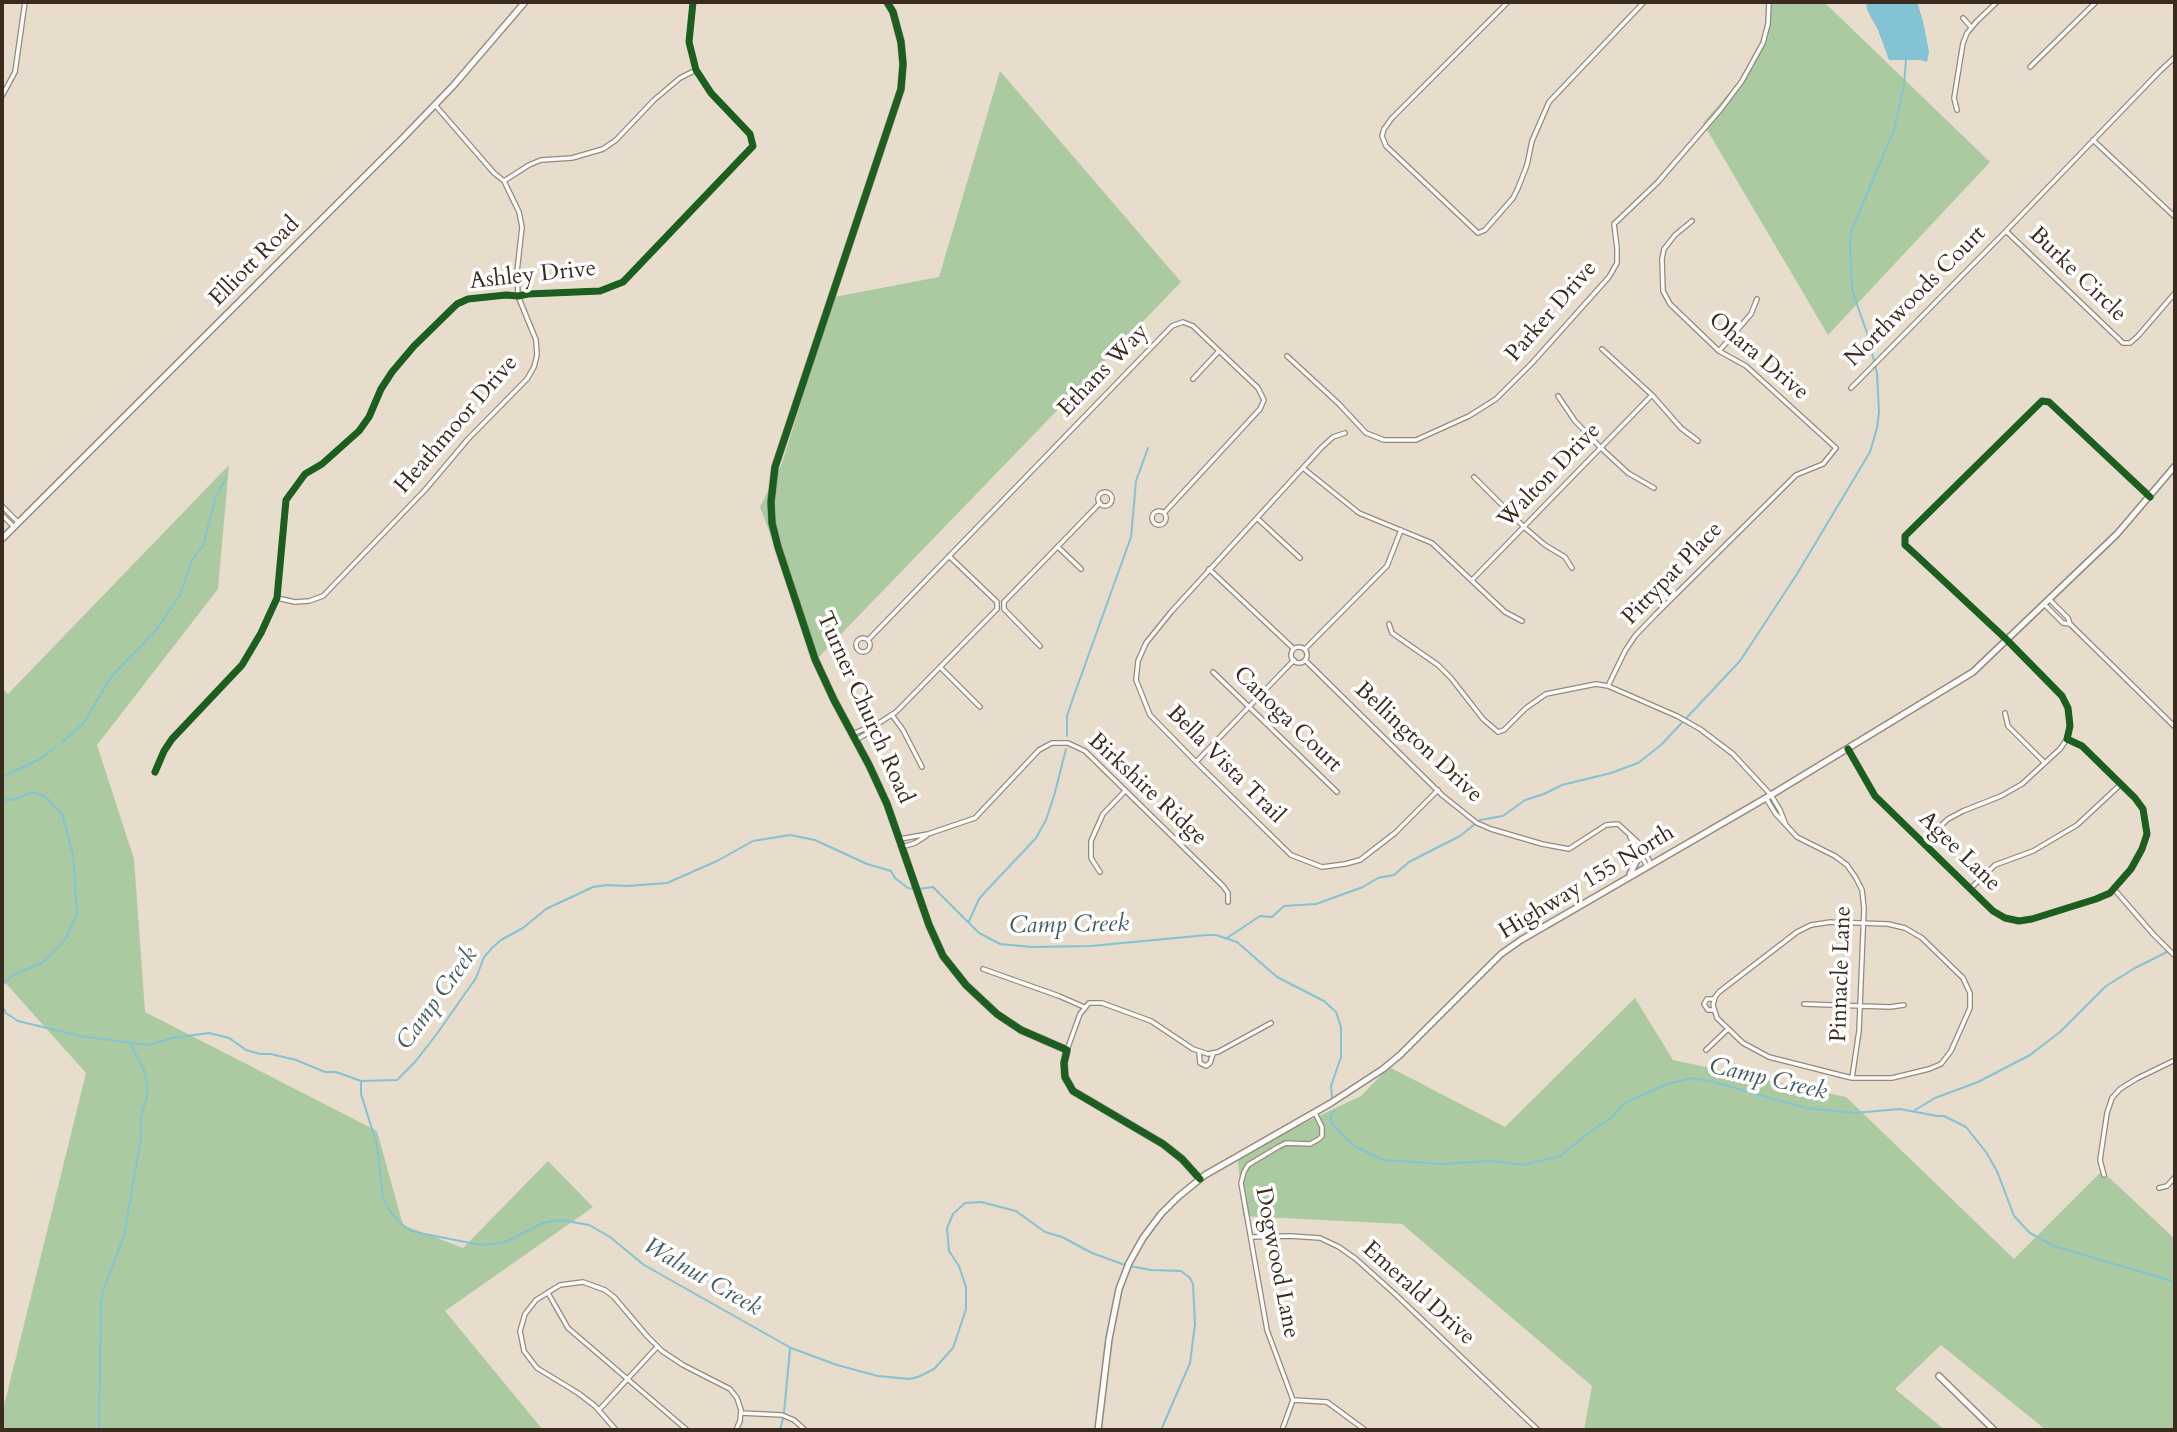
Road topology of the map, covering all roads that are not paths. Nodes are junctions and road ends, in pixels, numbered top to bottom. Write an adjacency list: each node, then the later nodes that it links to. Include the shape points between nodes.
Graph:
1 (25, 2): 15 (street, via 15,72)
2 (525, 2): 16 (street, Elliott Road)
3 (693, 2): 14 (street, Ashley Drive, via 689,42)
4 (1508, 2): 5 (street, via 1392,118 1382,136 1386,146 1478,233 1513,198 1549,102)
5 (1644, 2)
6 (1769, 2): 29 (street, Parker Drive, via 1763,43 1742,81 1658,182 1614,224 1617,263 1609,278 1496,399 1416,440 1384,440 1366,433)
7 (1997, 2): 11 (street)
8 (2096, 2): 13 (street)
9 (890, 4): 82 (street, Turner Church Road, via 903,51 901,89 772,483 772,523 791,586 816,659)
10 (1963, 18): 11 (street)
11 (1972, 27): 17 (street, via 1963,43 1954,98)
12 (2175, 57): 18 (street, Burke Circle)
13 (2030, 67)
14 (696, 70): 19 (street, via 654,100 603,149 541,160); 24 (street, Ashley Drive, via 750,134 753,146 748,153 622,282 600,291)
15 (2, 96)
16 (435, 105): 19 (street, Heathmoor Drive); 48 (street, Elliott Road)
17 (1957, 110)
18 (2093, 140): 20 (street); 22 (street, Burke Circle)
19 (504, 181): 24 (street, Heathmoor Drive, via 522,227)
20 (2175, 217)
21 (1692, 221): 28 (street, Ohara Drive, via 1664,249 1663,291 1670,304)
22 (2006, 231): 23 (street, Burke Circle, via 2123,343 2138,336); 31 (street, Northwoods Court)
23 (2175, 293)
24 (518, 296): 59 (street, Ashley Drive, via 468,299 457,304 392,372 359,431 296,485 286,500 282,520); 59 (street, Heathmoor Drive, via 536,340 537,355 527,379 323,596 295,602)
25 (1756, 299): 28 (street, via 1751,314)
26 (1602, 349): 32 (street)
27 (1219, 351): 30 (street); 45 (street, Ethans Way, via 1261,390 1263,403); 53 (street, Ethans Way, via 1191,325 1174,325)
28 (1719, 351): 41 (street, Ohara Drive, via 1746,366 1836,449 1824,464 1796,475)
29 (1287, 356)
30 (1193, 379)
31 (1851, 388)
32 (1652, 395): 35 (street); 36 (street, Walton Drive)
33 (1558, 396): 36 (street)
34 (1345, 433): 38 (street, Bella Vista Trail, via 1333,437)
35 (1698, 441)
36 (1601, 449): 40 (street); 49 (street, Walton Drive)
37 (2175, 466): 42 (street, Highway 155 North)
38 (1303, 468): 47 (street, Bella Vista Trail); 50 (street, via 1359,513)
39 (1474, 477): 49 (street)
40 (1654, 488)
41 (1775, 496): 76 (street, Pittypat Place, via 1635,636)
42 (2150, 497): 62 (street, Highway 155 North); 68 (street, via 2049,402 2042,401 1905,536 1905,545)
43 (1100, 503): 52 (street)
44 (2, 506): 48 (street)
45 (1164, 513)
46 (2, 515): 48 (street)
47 (1257, 519): 54 (street); 57 (street, Bella Vista Trail)
48 (16, 524): 51 (street, Elliott Road)
49 (1524, 527): 55 (street, via 1565,557); 58 (street, Walton Drive)
50 (1401, 530): 58 (street, via 1432,543); 71 (street, via 1387,566)
51 (2, 539)
52 (1058, 547): 56 (street); 61 (street)
53 (949, 556): 60 (street); 67 (street, Ethans Way)
54 (1300, 558)
55 (1572, 568)
56 (1081, 569)
57 (1209, 569): 70 (street); 85 (street, Bella Vista Trail, via 1146,643 1136,680 1150,716)
58 (1472, 580): 65 (street, via 1505,612)
59 (277, 598): 88 (street, Ashley Drive, via 252,651 172,739)
60 (997, 602): 61 (street); 63 (street)
61 (1004, 602): 64 (street)
62 (2047, 602): 68 (street, Highway 155 North); 81 (street)
63 (997, 609): 64 (street); 74 (street)
64 (1004, 609): 69 (street)
65 (1522, 621)
66 (1389, 624): 76 (street, via 1392,633 1438,665 1499,732 1546,694 1596,684)
67 (868, 640)
68 (2007, 640): 83 (street, via 2062,696 2068,708); 84 (street, Highway 155 North, via 1965,679)
69 (1040, 646)
70 (1294, 649): 71 (street); 72 (street)
71 (1305, 649): 73 (street)
72 (1294, 660): 73 (street); 78 (street)
73 (1305, 660): 91 (street, Bellington Drive)
74 (941, 668): 77 (street); 80 (street)
75 (1213, 672): 78 (street, Canoga Court)
76 (1608, 686): 93 (street, Pinnacle Lane, via 1707,734 1733,754)
77 (980, 707)
78 (1248, 707): 85 (street); 92 (street, Canoga Court)
79 (2005, 713): 86 (street, via 2008,726)
80 (892, 715): 82 (street); 87 (street)
81 (2175, 727)
82 (854, 737): 96 (street, Turner Church Road)
83 (2067, 738): 86 (street); 89 (street, via 2082,746)
84 (1848, 749): 93 (street, Highway 155 North); 97 (street, Agee Lane, via 1875,796)
85 (1196, 762): 91 (street, Bella Vista Trail, via 1291,855 1321,867 1360,860)
86 (2045, 763): 97 (street, via 2022,784 1948,819)
87 (922, 766)
88 (155, 772)
89 (2121, 784): 103 (street, via 2077,825 2033,851 1995,865); 104 (street, via 2143,809 2147,834 2131,869)
90 (1125, 790): 94 (street, Birkshire Ridge, via 1081,748 1052,743 1037,752 977,816); 101 (street, via 1101,818 1091,841 1091,858); 105 (street, Birkshire Ridge, via 1223,886)
91 (1438, 790): 95 (street, Bellington Drive, via 1477,823 1542,844 1569,849 1612,823)
92 (1337, 792)
93 (1768, 797): 100 (street, Highway 155 North); 106 (street, Pinnacle Lane, via 1800,839 1851,869 1863,894)
94 (928, 834): 96 (street, Birkshire Ridge); 98 (street, Birkshire Ridge)
95 (1629, 835): 99 (street); 100 (street, via 1641,845)
96 (900, 839): 98 (street, Turner Church Road)
97 (1923, 843): 103 (street, Agee Lane)
98 (902, 847): 117 (street, Turner Church Road, via 933,935 966,985 1005,1020)
99 (1635, 848): 100 (street); 102 (street, via 1635,866)
100 (1649, 865): 102 (street, Highway 155 North)
101 (1100, 872)
102 (1628, 878): 123 (street, Highway 155 North, via 1501,954 1400,1055)
103 (1970, 889): 104 (street, Agee Lane, via 1993,911 2019,921 2096,900)
104 (2114, 889): 107 (street)
105 (1228, 902)
106 (1863, 923): 109 (street, via 1821,923 1800,930); 112 (street, Pinnacle Lane); 122 (street, via 1894,925 1918,935 1963,978 1971,1001 1941,1064 1892,1078)
107 (2175, 956)
108 (983, 969): 113 (street)
109 (1714, 999): 114 (street); 114 (street, via 1704,1004)
110 (1804, 1004): 112 (street)
111 (1904, 1005): 112 (street)
112 (1860, 1006): 122 (street, Pinnacle Lane)
113 (1084, 1007): 117 (street); 118 (street, via 1102,1003 1135,1014)
114 (1713, 1010): 116 (street)
115 (1271, 1023): 120 (street)
116 (1728, 1029): 119 (street); 122 (street, via 1769,1057)
117 (1067, 1050): 126 (street, via 1065,1077 1073,1091 1163,1144)
118 (1199, 1051): 120 (street); 120 (street, via 1200,1063 1206,1066)
119 (1706, 1051)
120 (1213, 1054)
121 (2175, 1060): 124 (street, via 2136,1079 2112,1098 2099,1160)
122 (1852, 1078)
123 (1315, 1113): 126 (street, Highway 155 North); 128 (street, Dogwood Lane, via 1322,1136 1315,1143 1286,1143 1244,1172 1241,1183)
124 (2104, 1175)
125 (2175, 1177): 127 (street)
126 (1200, 1179): 140 (street, Highway 155 North, via 1161,1214 1133,1255 1119,1289)
127 (2159, 1188)
128 (1251, 1237): 133 (street, Dogwood Lane, via 1267,1330); 143 (street, Emerald Drive, via 1320,1238 1339,1247)
129 (547, 1293): 130 (street, via 575,1282 599,1286); 132 (street, via 568,1328); 134 (street, via 524,1317 520,1331 524,1351 537,1368)
130 (657, 1346): 132 (street); 135 (street, via 728,1387)
131 (1939, 1376): 144 (street)
132 (629, 1378): 134 (street); 137 (street)
133 (1293, 1399): 141 (street); 142 (street, via 1327,1402)
134 (599, 1410): 136 (street)
135 (741, 1413): 138 (street); 139 (street, via 782,1415)
136 (616, 1430)
137 (687, 1430)
138 (736, 1430)
139 (806, 1430)
140 (1098, 1430)
141 (1282, 1430)
142 (1365, 1430)
143 (1538, 1430)
144 (1994, 1430)

